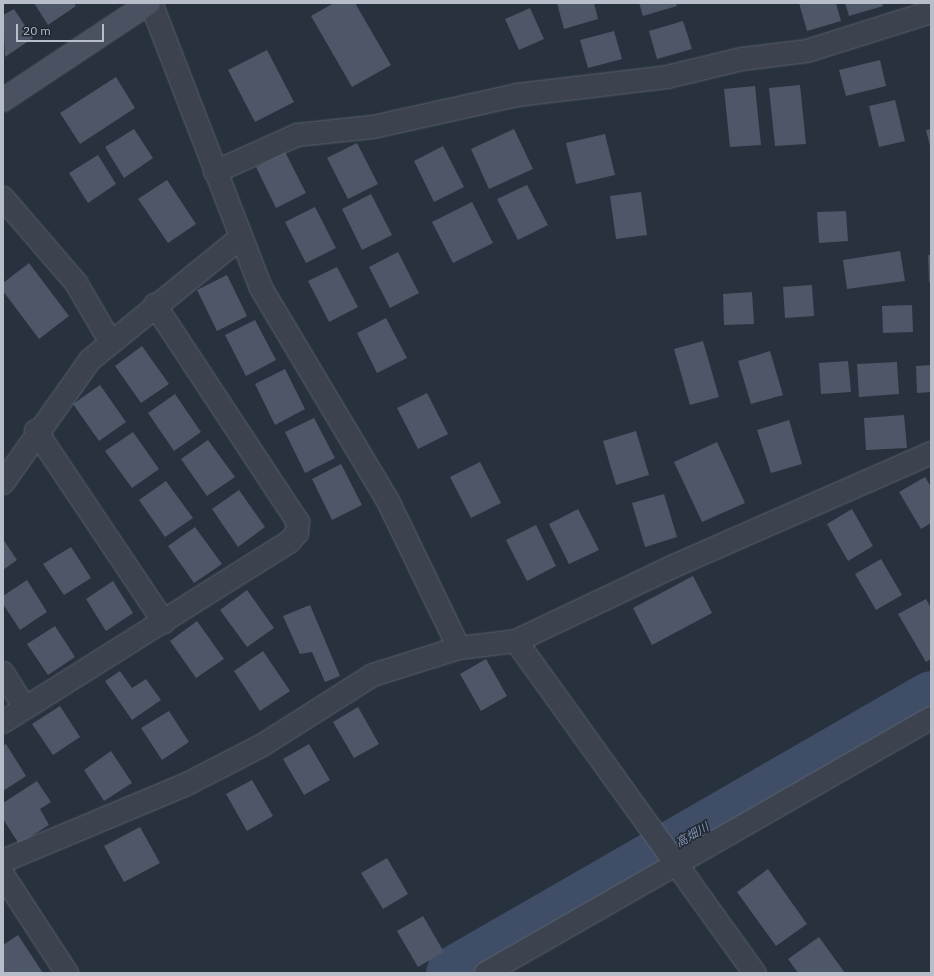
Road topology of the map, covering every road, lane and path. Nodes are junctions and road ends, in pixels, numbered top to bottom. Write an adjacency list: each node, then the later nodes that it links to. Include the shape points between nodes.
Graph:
1 (150, 3): 3 (street); 4 (street)
2 (931, 12): 4 (street, via 806,51 742,59 666,77 517,95 373,127 297,135)
3 (3, 100)
4 (215, 172): 6 (street)
5 (3, 198): 8 (street, via 76,282)
6 (240, 238): 7 (street); 14 (street, via 261,288 387,499)
7 (155, 305): 8 (street); 12 (street, via 298,522 297,533 290,541)
8 (110, 341): 9 (street, via 90,360)
9 (36, 431): 11 (street); 12 (street)
10 (931, 453): 13 (street, via 674,566)
11 (3, 483)
12 (164, 622): 16 (street)
13 (516, 642): 14 (street); 19 (street)
14 (458, 648): 20 (street, via 373,675 261,746 198,778)
15 (3, 673): 16 (street)
16 (25, 708): 18 (street)
17 (931, 718): 19 (street, via 852,766)
18 (3, 722)
19 (668, 855): 23 (street); 24 (street)
20 (3, 861)
21 (3, 875): 22 (street)
22 (67, 973)
23 (486, 973)
24 (755, 973)

